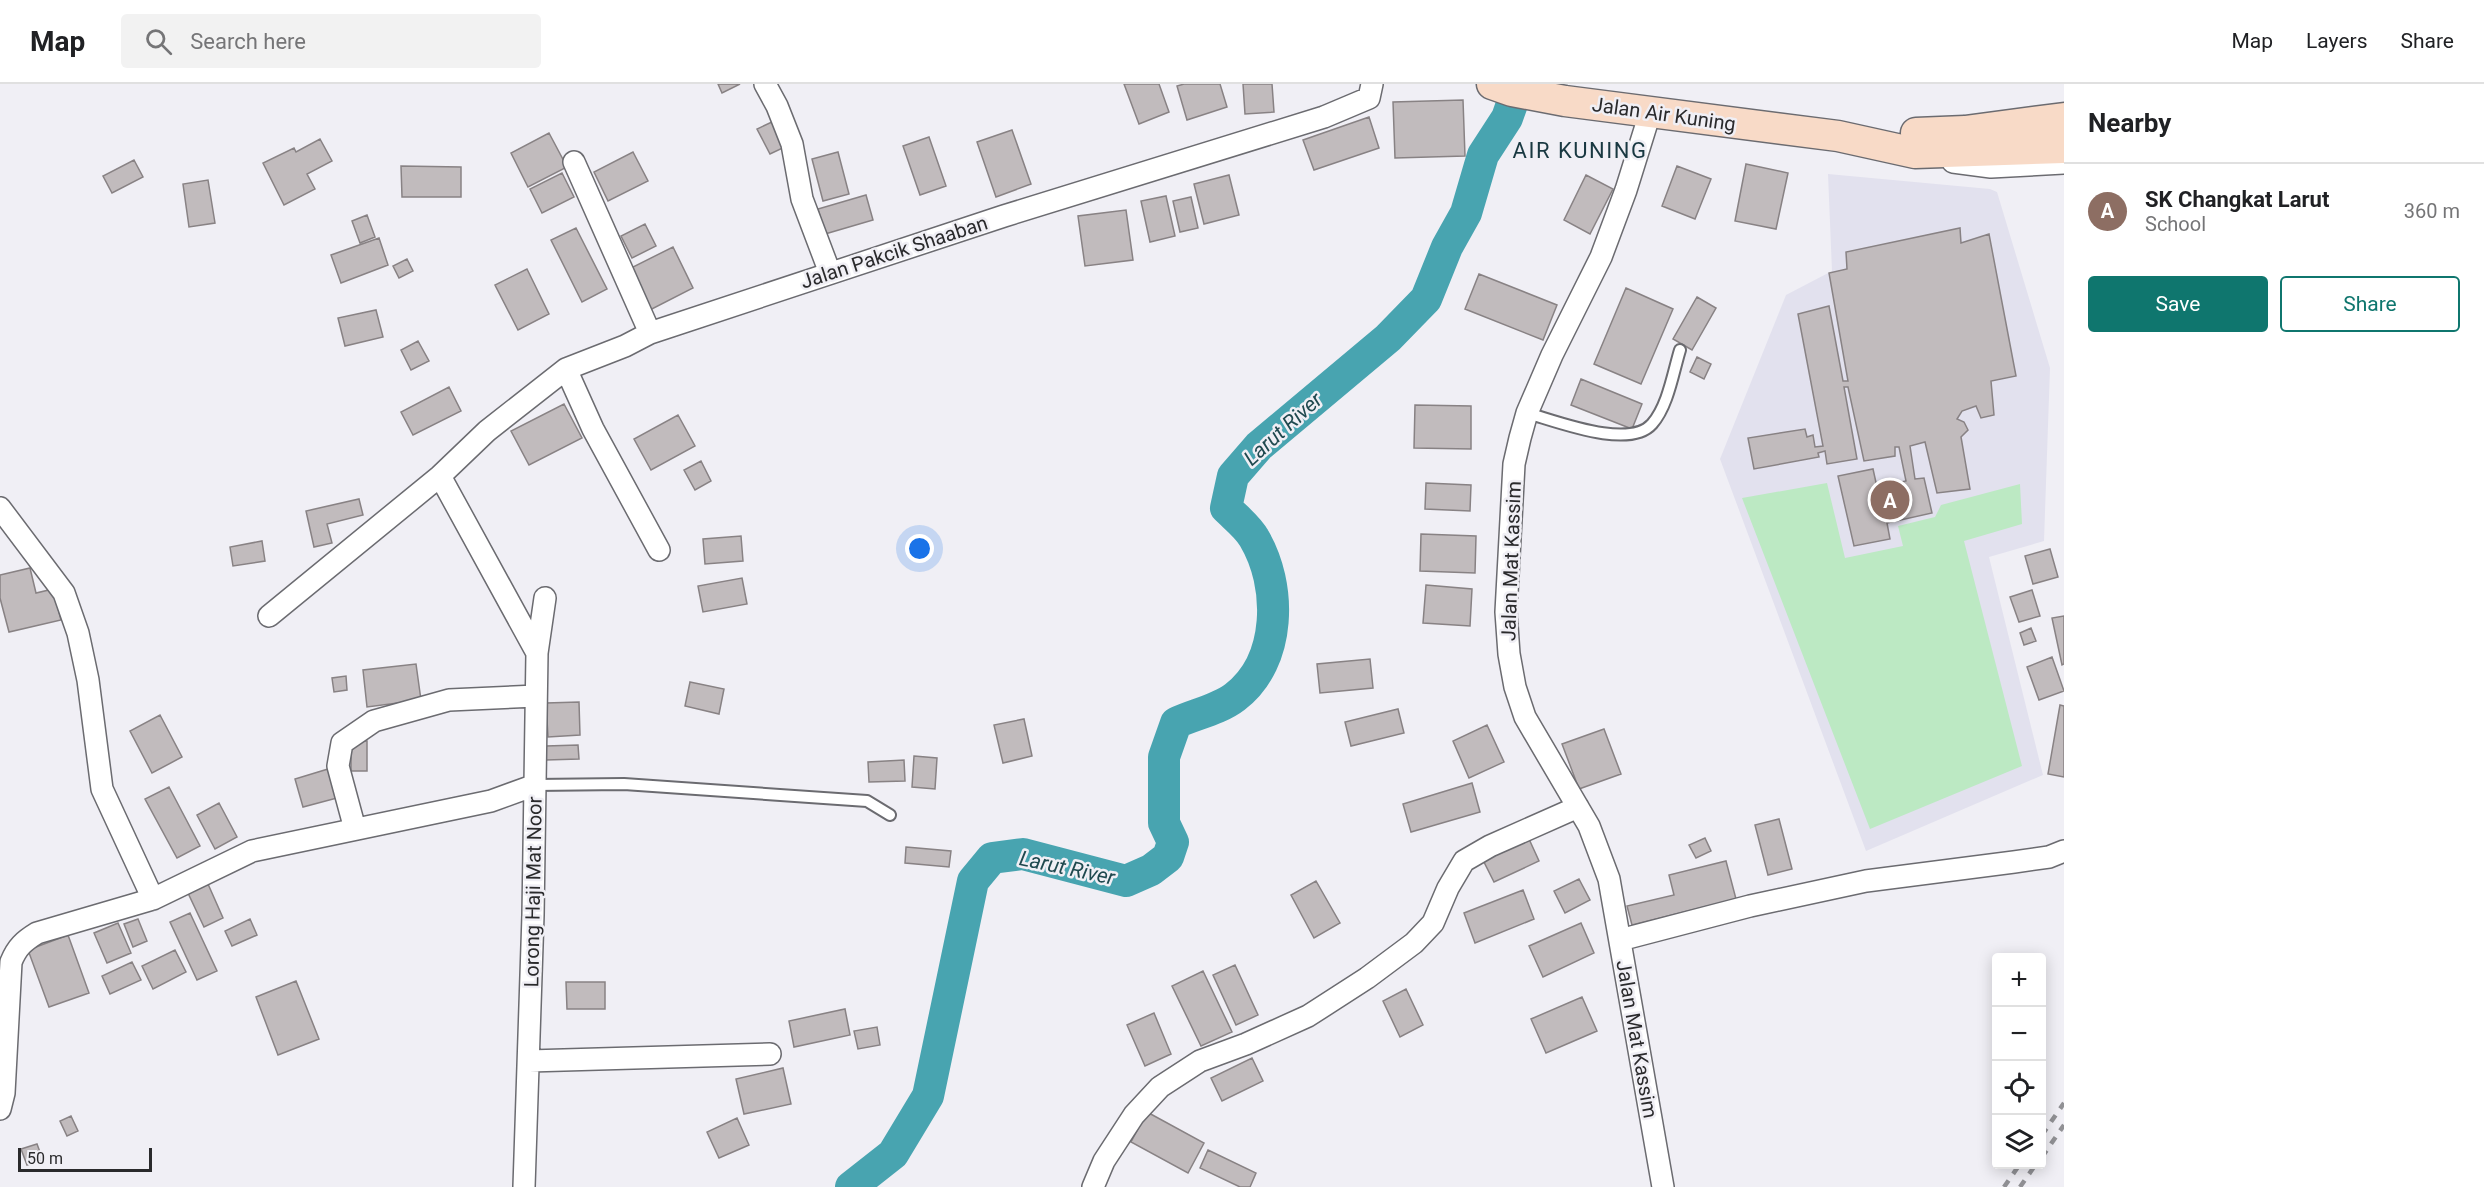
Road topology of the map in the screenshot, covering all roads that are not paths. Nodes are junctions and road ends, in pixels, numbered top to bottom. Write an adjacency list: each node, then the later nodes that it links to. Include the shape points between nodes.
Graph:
1 (765, 84): 11 (street, via 792,144 802,198)
2 (1372, 84): 11 (street, Jalan Pakcik Shaaban, via 1369,98 1324,117)
3 (1502, 87): 5 (main road, Jalan Air Kuning, via 1564,101)
4 (2064, 110): 7 (main road)
5 (1650, 113): 8 (main road, Jalan Air Kuning); 15 (street, Jalan Mat Kassim, via 1601,257)
6 (2064, 118): 7 (main road, Jalan Air Kuning)
7 (2029, 122): 8 (main road, Jalan Air Kuning, via 1965,131)
8 (1838, 136): 9 (main road, Jalan Air Kuning, via 1915,153)
9 (2064, 161)
10 (574, 162): 12 (street)
11 (830, 273): 12 (street, Jalan Pakcik Shaaban)
12 (650, 333): 14 (street, Jalan Pakcik Shaaban)
13 (1680, 350): 15 (lane, via 1661,408 1644,432 1616,436)
14 (566, 369): 16 (street, Jalan Pakcik Shaaban, via 487,431); 18 (street, via 593,429)
15 (1527, 413): 24 (street, Jalan Mat Kassim, via 1514,464 1506,612 1509,654 1525,717)
16 (440, 476): 20 (street, Jalan Pakcik Shaaban); 21 (street)
17 (0, 508): 28 (street, via 64,593 88,680 102,789)
18 (659, 550)
19 (545, 598): 21 (street, Lorong Haji Mat Noor)
20 (269, 616)
21 (537, 653): 22 (street, Lorong Haji Mat Noor)
22 (536, 696): 23 (street, Lorong Haji Mat Noor); 26 (street, via 449,700 374,721 342,743 338,766)
23 (535, 785): 25 (lane, via 624,784 867,801); 26 (street, via 491,801); 31 (street, Lorong Haji Mat Noor)
24 (1578, 807): 29 (street, Jalan Mat Kassim, via 1609,879); 34 (street, via 1464,861 1433,922 1414,943 1367,978 1308,1016 1200,1061 1160,1087 1134,1115 1104,1161)
25 (890, 815)
26 (355, 829): 28 (street, via 252,851)
27 (2064, 851): 29 (street, via 2014,862 1866,881)
28 (153, 899): 32 (street, via 38,933 16,949 11,962)
29 (1620, 940): 35 (street, Jalan Mat Kassim)
30 (770, 1054): 31 (street)
31 (529, 1061): 33 (street, Lorong Haji Mat Noor)
32 (0, 1109)
33 (524, 1187)
34 (1094, 1187)
35 (1663, 1187)

